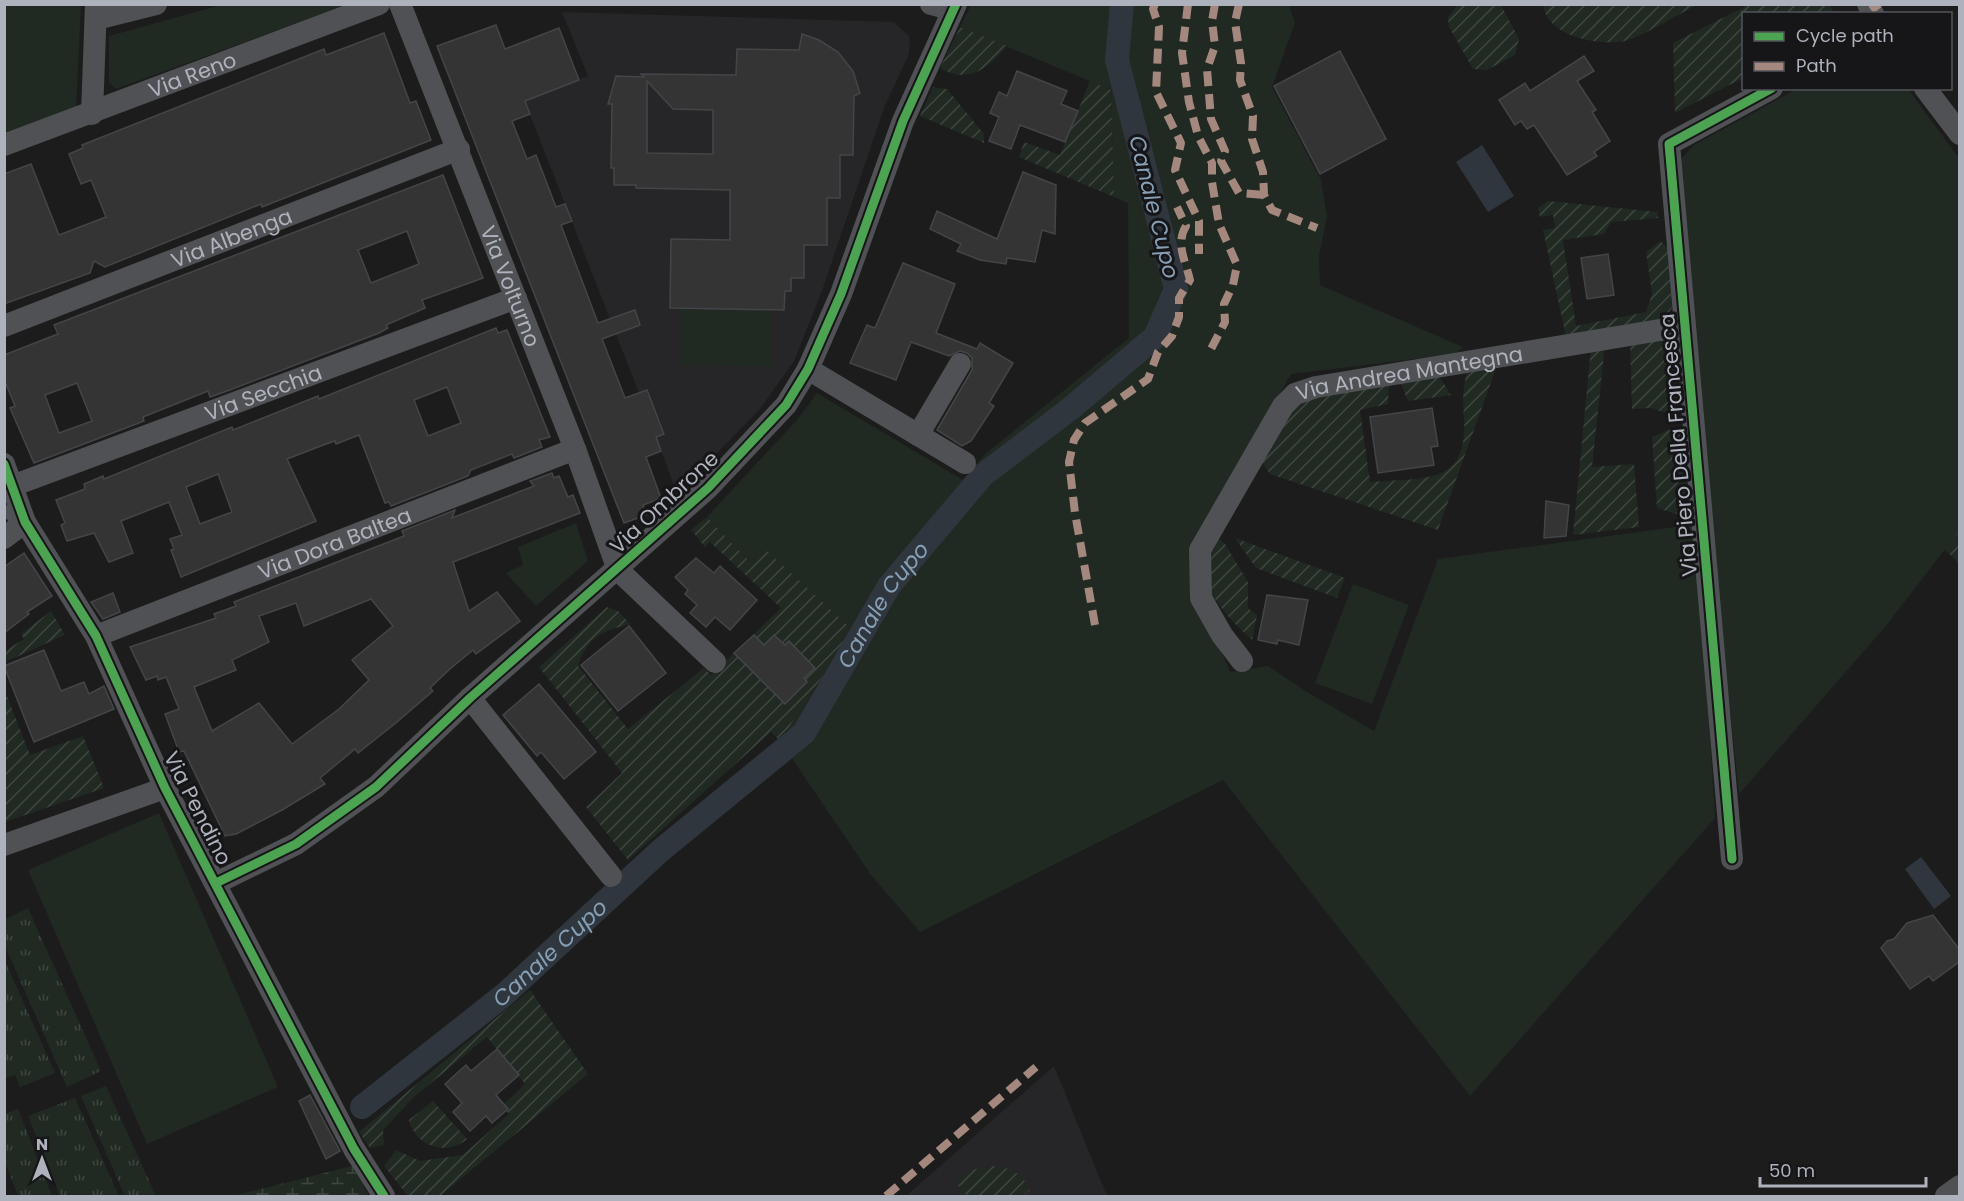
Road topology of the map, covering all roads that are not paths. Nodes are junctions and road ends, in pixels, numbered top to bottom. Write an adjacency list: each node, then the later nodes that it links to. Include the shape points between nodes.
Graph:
1 (156, 4): 7 (street)
2 (379, 4): 6 (street, Via Reno)
3 (400, 4): 13 (street, Via Volturno)
4 (931, 4): 5 (street)
5 (955, 8): 18 (street, Via Ombrone, via 903,121 841,294)
6 (351, 10): 10 (street, Via Reno)
7 (96, 12): 10 (street)
8 (1768, 90): 16 (street, Via Piero Della Francesca, via 1670,144)
9 (1926, 90): 11 (street)
10 (92, 114): 12 (street, Via Reno)
11 (1959, 134)
12 (4, 145)
13 (459, 149): 14 (street, Via Volturno); 15 (street, Via Albenga)
14 (516, 298): 20 (street, Via Volturno); 22 (street, Via Secchia)
15 (4, 326)
16 (1684, 326): 27 (street, Via Andrea Mantegna, via 1316,387 1295,394 1283,406 1200,550 1201,598); 32 (street, Via Piero Della Francesca)
17 (960, 364): 19 (street)
18 (808, 369): 19 (street); 25 (street, Via Ombrone, via 786,405 708,488)
19 (918, 435): 21 (street)
20 (575, 449): 25 (street, Via Volturno); 26 (street, Via Dora Baltea)
21 (965, 463)
22 (7, 484): 23 (street, Via Pendino)
23 (25, 522): 24 (street); 26 (street, Via Pendino)
24 (4, 538)
25 (618, 570): 28 (street); 29 (street, Via Ombrone)
26 (96, 636): 30 (street, Via Pendino)
27 (1242, 661)
28 (715, 662)
29 (470, 698): 33 (street); 34 (street, Via Ombrone, via 376,787 296,844)
30 (165, 788): 31 (street); 34 (street, Via Pendino)
31 (4, 845)
32 (1732, 859)
33 (611, 876)
34 (216, 882): 36 (street, Via Pendino, via 354,1149)
35 (1959, 1186): 37 (street)
36 (384, 1197)
37 (1946, 1197)

